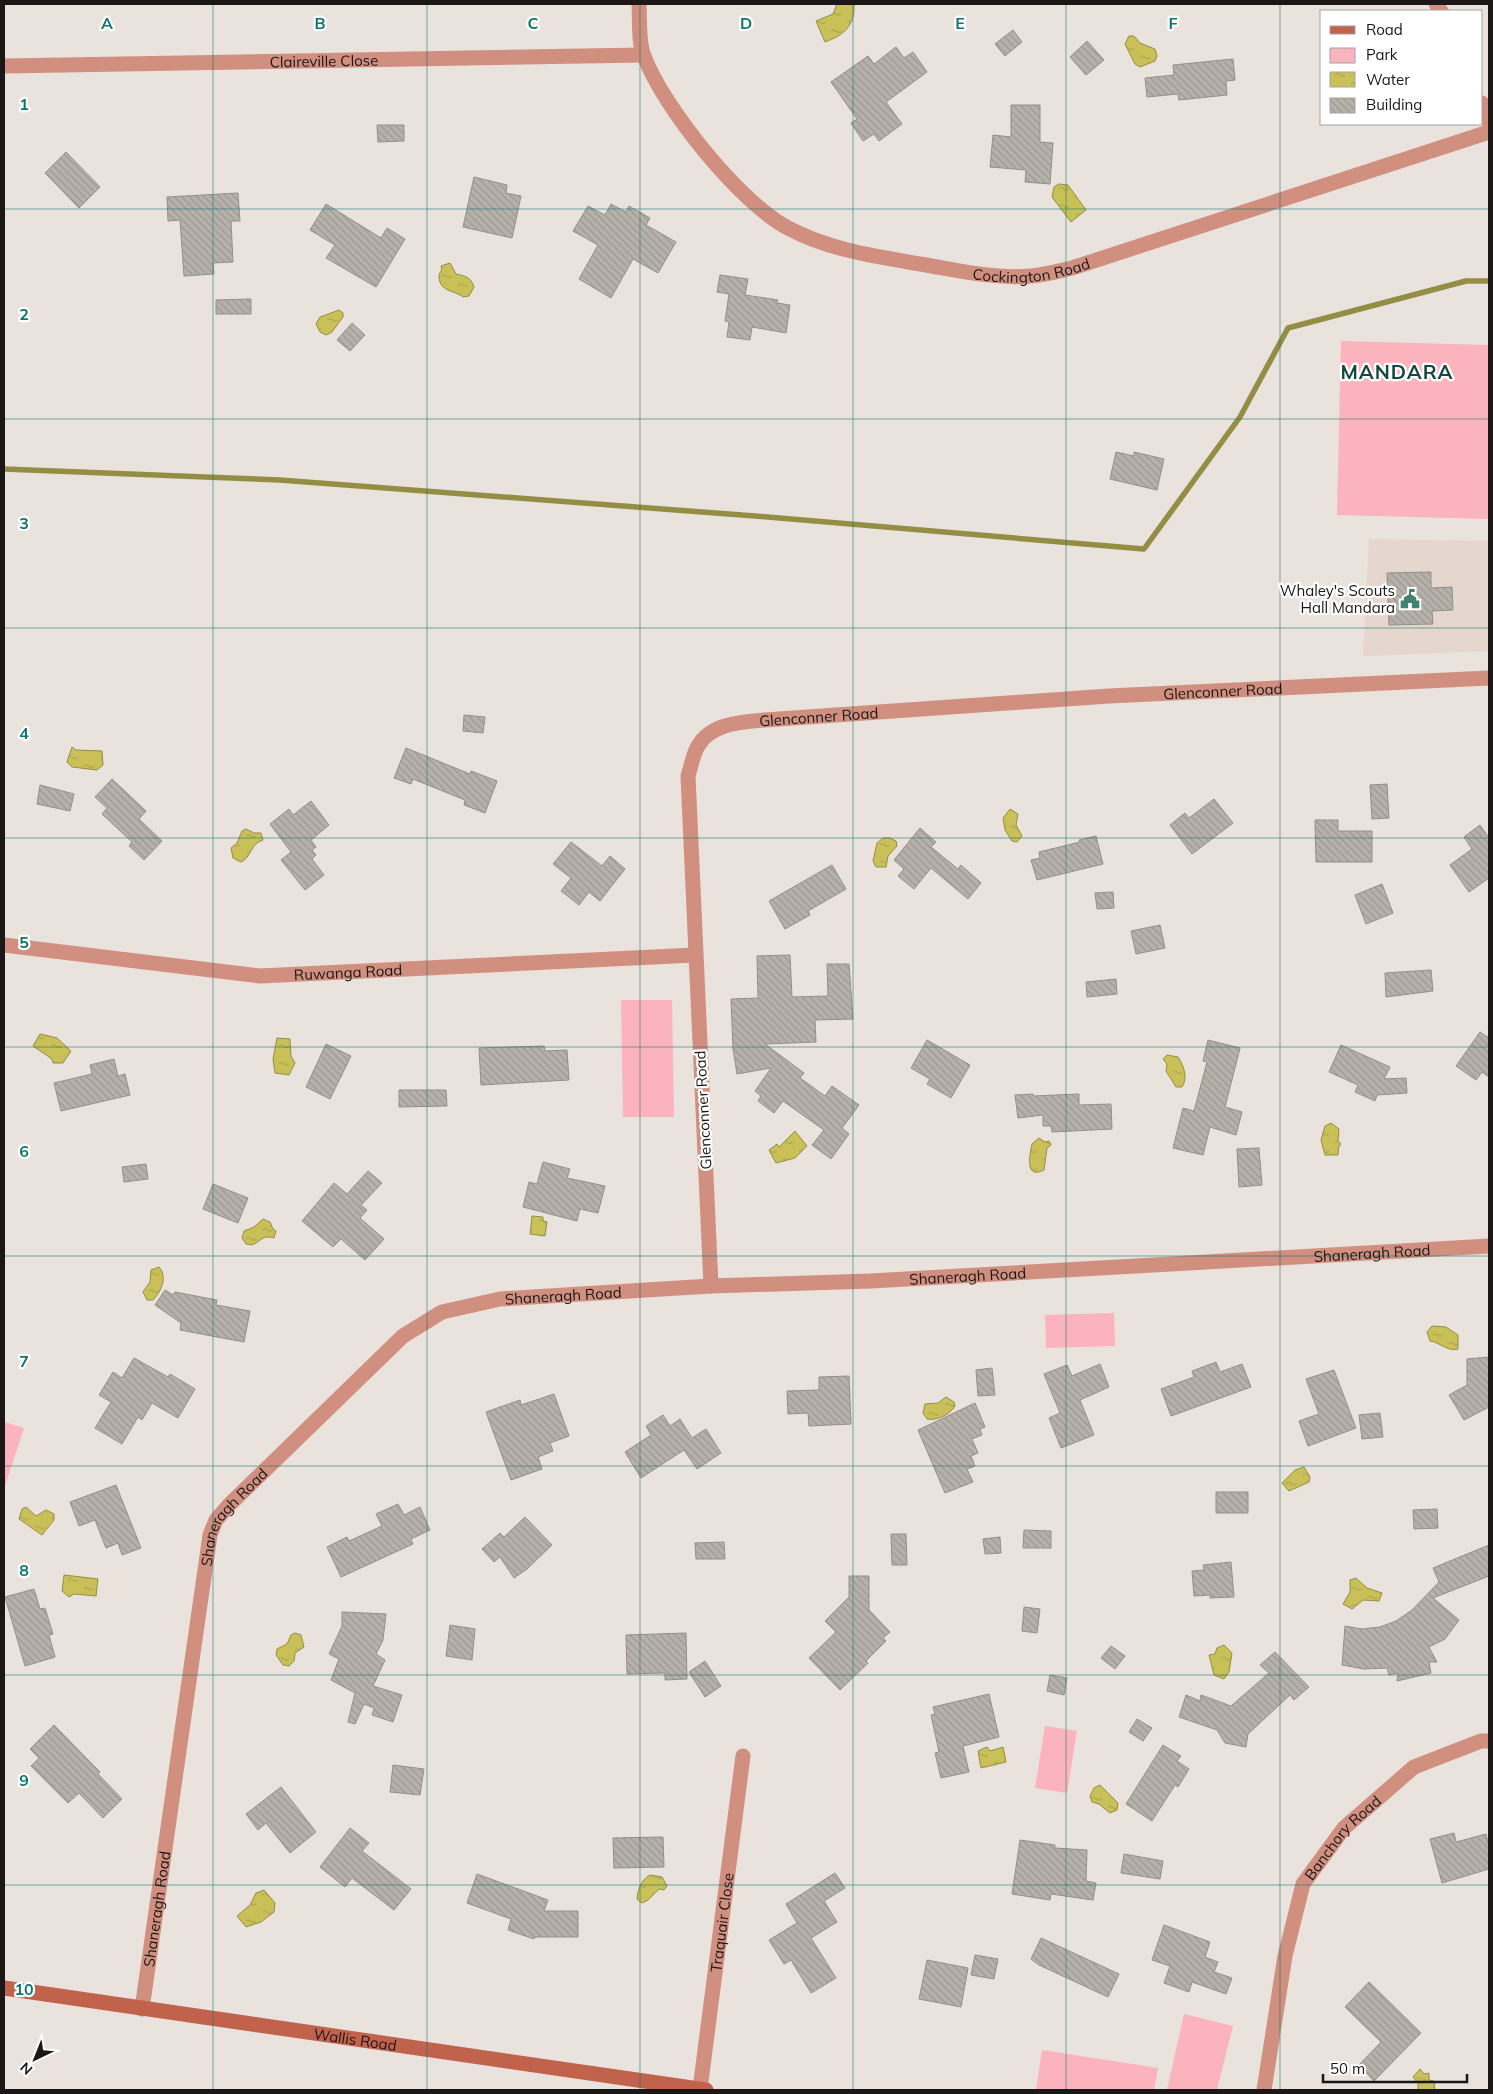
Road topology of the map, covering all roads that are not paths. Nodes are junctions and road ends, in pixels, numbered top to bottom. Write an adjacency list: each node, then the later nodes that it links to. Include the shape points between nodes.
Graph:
1 (639, 4): 2 (street)
2 (643, 55): 3 (street, Claireville Close); 6 (street, Cockington Road, via 683,124 715,163 749,199 787,228 850,252 991,276 1032,276 1072,268)
3 (4, 66)
4 (1483, 105): 5 (street)
5 (1489, 122)
6 (1489, 132)
7 (1489, 678): 9 (street, Glenconner Road, via 1109,696 737,722 716,729 698,745 688,776)
8 (4, 944): 9 (street, Ruwanga Road, via 260,976)
9 (695, 955): 11 (street, Glenconner Road)
10 (1489, 1246): 11 (street, Shaneragh Road, via 871,1281)
11 (711, 1286): 15 (street, Shaneragh Road, via 500,1298 442,1312 403,1336 216,1520 210,1535)
12 (1489, 1741): 17 (street, Banchory Road, via 1481,1741 1414,1767 1344,1828 1303,1884 1285,1956)
13 (743, 1756): 16 (street, Traquair Close)
14 (4, 1988): 15 (street, Wallis Road)
15 (142, 2009): 16 (street, Wallis Road)
16 (703, 2090)
17 (1264, 2090)

